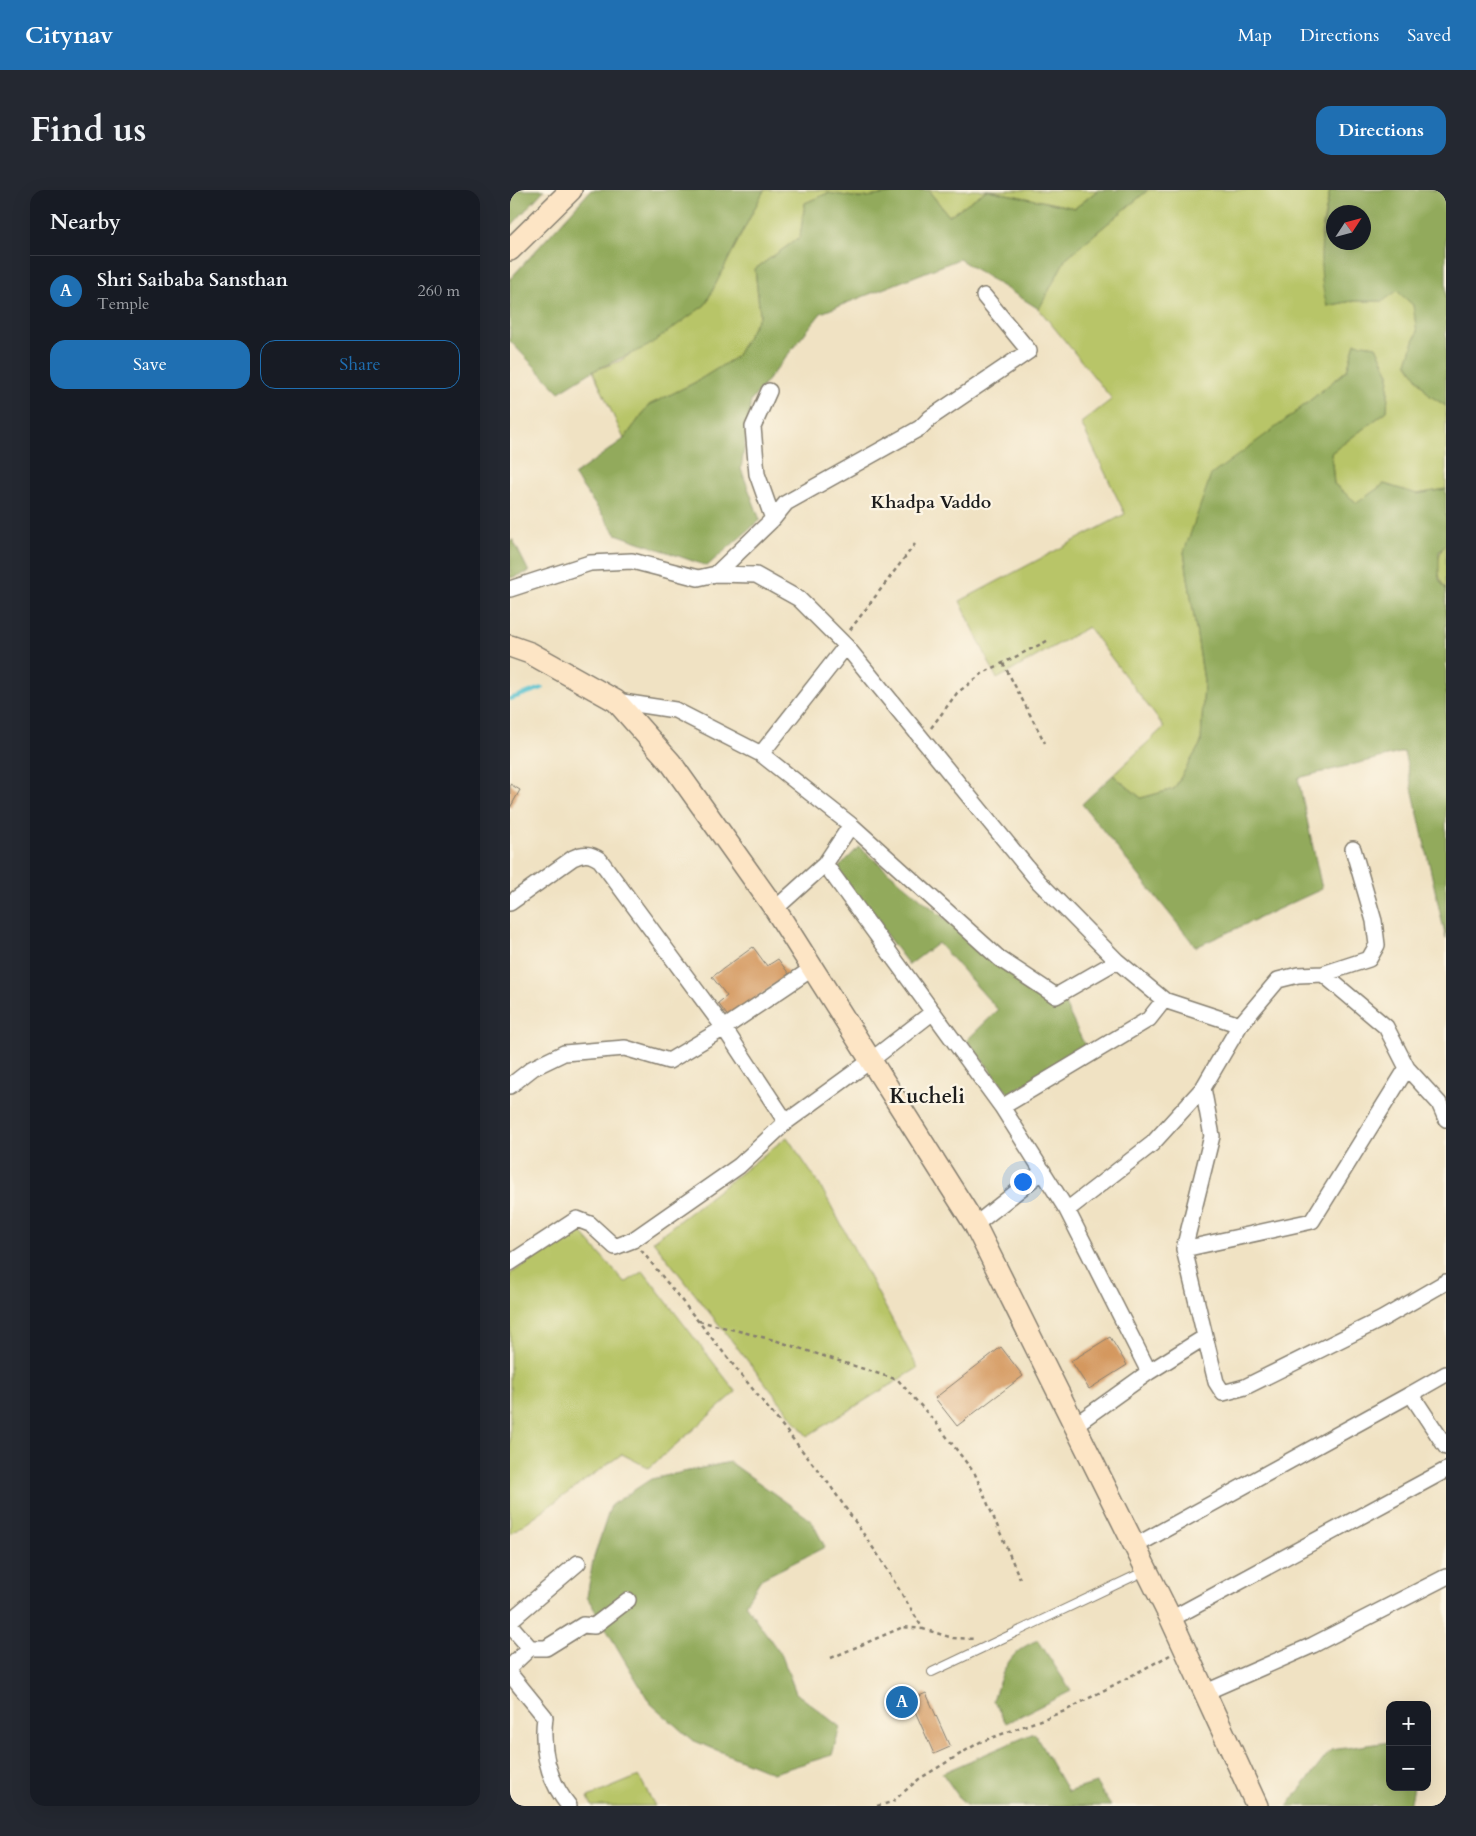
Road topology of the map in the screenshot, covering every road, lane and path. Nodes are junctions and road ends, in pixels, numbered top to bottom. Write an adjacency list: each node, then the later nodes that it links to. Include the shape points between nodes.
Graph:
1 (570, 190): 2 (street)
2 (510, 250)
3 (984, 296): 5 (street, via 1029,351 920,428 786,503)
4 (769, 391): 5 (street, via 753,427 757,474)
5 (774, 518): 7 (street)
6 (915, 544): 11 (path, via 851,626)
7 (716, 574): 8 (street, via 698,578 632,561 607,562 590,564); 11 (street, via 756,575 799,599)
8 (510, 589)
9 (1049, 640): 12 (path)
10 (510, 646): 13 (street)
11 (846, 646): 14 (street); 16 (street)
12 (1003, 663): 14 (path, via 983,673 957,693); 15 (path)
13 (616, 701): 16 (street, via 675,710); 21 (street, via 671,763)
14 (922, 739): 22 (street, via 1039,882)
15 (1045, 743)
16 (761, 754): 17 (street)
17 (852, 825): 19 (street); 22 (street, via 1000,959 1056,996)
18 (1353, 849): 24 (street, via 1374,921 1377,945 1369,959)
19 (825, 864): 21 (street); 26 (street)
20 (510, 903): 28 (street, via 573,858 591,854 600,860)
21 (775, 909): 23 (street)
22 (1117, 961): 25 (street)
23 (813, 968): 28 (street); 29 (street)
24 (1322, 974): 27 (street, via 1278,980); 30 (street, via 1386,1027)
25 (1164, 1000): 27 (street); 33 (street, via 1149,1019)
26 (933, 1012): 29 (street); 33 (street)
27 (1240, 1025): 32 (street)
28 (724, 1028): 31 (street, via 669,1061 625,1048 564,1054 532,1068); 35 (street)
29 (870, 1061): 35 (street); 38 (street)
30 (1406, 1068): 34 (street, via 1439,1103); 40 (street, via 1312,1221)
31 (510, 1086)
32 (1203, 1088): 37 (street, via 1152,1144); 40 (street, via 1212,1136)
33 (1002, 1108): 36 (street)
34 (1446, 1119)
35 (786, 1122): 39 (street, via 739,1166)
36 (1043, 1171): 37 (street); 38 (street)
37 (1067, 1210): 45 (street)
38 (975, 1225): 48 (street)
39 (633, 1240): 41 (street, via 615,1247 590,1224 577,1219); 43 (path)
40 (1184, 1249): 44 (street)
41 (510, 1263)
42 (1446, 1282): 44 (street, via 1356,1332 1245,1387 1222,1393 1216,1382)
43 (698, 1321): 55 (path, via 774,1340 898,1380 937,1424 974,1474); 59 (path, via 829,1484 880,1558)
44 (1205, 1337): 45 (street)
45 (1149, 1372): 48 (street)
46 (1446, 1374): 47 (street)
47 (1410, 1394): 49 (street); 51 (street)
48 (1075, 1426): 51 (street)
49 (1446, 1447)
50 (1446, 1470): 57 (street)
51 (1135, 1546): 53 (street)
52 (578, 1563): 58 (street)
53 (1147, 1570): 57 (street); 60 (lane)
54 (1446, 1576): 67 (street, via 1313,1645)
55 (1020, 1579)
56 (628, 1600): 62 (street, via 594,1626 583,1626 546,1648)
57 (1171, 1619): 61 (street)
58 (510, 1623): 62 (street)
59 (923, 1629): 60 (path, via 953,1638); 63 (path, via 903,1627)
60 (1002, 1638): 65 (lane)
61 (1184, 1647): 67 (street); 68 (path, via 1065,1710 980,1742 919,1779)
62 (530, 1648): 64 (street)
63 (832, 1658)
64 (510, 1667)
65 (932, 1672)
66 (510, 1674): 69 (street, via 545,1717 546,1761)
67 (1206, 1692): 72 (street)
68 (892, 1802): 70 (path); 71 (path)
69 (569, 1806)
70 (877, 1806)
71 (895, 1806)
72 (1257, 1806)

